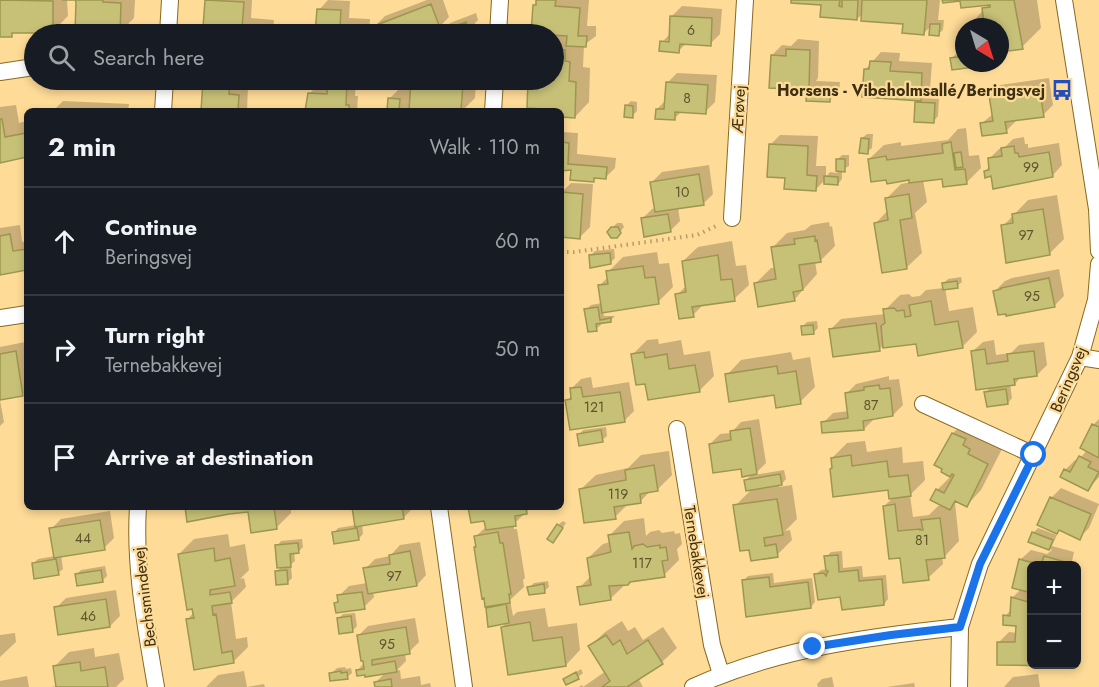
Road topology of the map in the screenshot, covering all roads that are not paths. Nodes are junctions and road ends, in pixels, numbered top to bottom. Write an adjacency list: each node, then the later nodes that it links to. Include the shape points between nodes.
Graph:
1 (170, 0): 5 (street)
2 (500, 0): 6 (street)
3 (745, 0): 13 (street, Ærøvej)
4 (1064, 0): 14 (street, via 1097,209)
5 (169, 24)
6 (499, 24)
7 (24, 68): 8 (street)
8 (0, 72)
9 (164, 90): 11 (street)
10 (494, 90): 12 (street)
11 (163, 108)
12 (493, 108)
13 (732, 218)
14 (1099, 251)
15 (1099, 264): 18 (street, Beringsvej, via 1096,300)
16 (24, 314): 17 (street)
17 (0, 318)
18 (1080, 357): 19 (street); 22 (street, Beringsvej)
19 (1099, 360)
20 (923, 404): 22 (street)
21 (677, 429): 26 (street, Ternebakkevej, via 712,645)
22 (1034, 455): 25 (street, Beringsvej, via 980,564)
23 (138, 510): 27 (street, Bechsmindevej, via 136,534 143,602)
24 (439, 510): 28 (street)
25 (960, 627): 26 (street, via 813,647); 30 (street, Beringsvej)
26 (722, 674): 29 (street)
27 (156, 687)
28 (465, 687)
29 (693, 687)
30 (959, 687)

